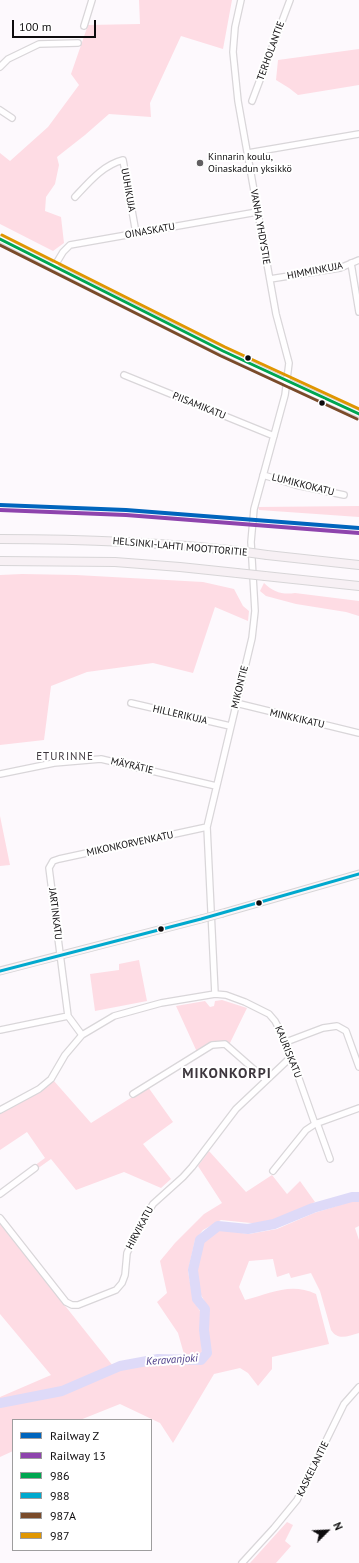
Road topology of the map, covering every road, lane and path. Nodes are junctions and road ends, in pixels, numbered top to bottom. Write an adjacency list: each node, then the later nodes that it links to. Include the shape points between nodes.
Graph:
1 (92, 0): 4 (street)
2 (241, 0): 11 (street, VANHA YHDYSTIE, via 235,27 234,67)
3 (290, 0): 7 (street, TERHOLANTIE)
4 (84, 26)
5 (78, 43): 6 (street, via 39,44 8,59)
6 (0, 67)
7 (252, 101)
8 (0, 110): 9 (street)
9 (12, 118)
10 (359, 134): 11 (street)
11 (248, 153): 13 (street, VANHA YHDYSTIE)
12 (75, 197): 14 (street, UUHIKUJA, via 99,172 114,162 123,160)
13 (257, 212): 14 (street, OINASKATU); 19 (street, VANHA YHDYSTIE)
14 (136, 233): 18 (street, OINASKATU, via 70,245)
15 (0, 239): 18 (street)
16 (359, 260): 17 (street, HIMMINKUJA)
17 (351, 263): 19 (street, HIMMINKUJA, via 340,268); 20 (street)
18 (54, 267): 22 (street)
19 (270, 279): 22 (street, VANHA YHDYSTIE, via 276,314 288,356)
20 (359, 312)
21 (124, 375): 24 (street, PIISAMIKATU)
22 (287, 383): 23 (street); 24 (street, MIKONTIE)
23 (359, 414)
24 (274, 436): 25 (street, MIKONTIE)
25 (263, 475): 26 (street, LUMIKKOKATU); 32 (street, MIKONTIE, via 254,509 251,542 255,610)
26 (344, 495)
27 (0, 539): 29 (highway, HELSINKI-LAHTI MOOTTORITIE, bridge, via 118,540 181,544)
28 (0, 562): 30 (highway, HELSINKI-LAHTI MOOTTORITIE, bridge, via 115,562)
29 (359, 566)
30 (359, 586)
31 (130, 703): 33 (street, HILLERIKUJA)
32 (236, 703): 33 (street, MIKONTIE); 34 (street, MINKKIKATU)
33 (230, 726): 36 (street, MIKONTIE)
34 (359, 733)
35 (0, 774): 36 (street, MÄYRÄTIE, via 54,763 101,759)
36 (216, 786): 37 (street, MIKONTIE)
37 (207, 827): 38 (street, MIKONKORVENKATU); 42 (street, MIKONTIE)
38 (53, 862): 40 (street, JARTINKATU, via 49,868)
39 (359, 874): 40 (main road, bridge, via 201,919)
40 (60, 955): 41 (main road); 43 (street, JARTINKATU)
41 (0, 971)
42 (215, 994): 45 (street, via 161,1003 114,1016); 46 (street, KAURISKATU, via 245,1002 269,1014)
43 (68, 1016): 44 (street); 45 (street, JARTINKATU)
44 (0, 1030)
45 (82, 1035): 52 (street, via 65,1055 51,1079 39,1089)
46 (286, 1042): 47 (street, KAURISKATU); 48 (street, via 323,1028 337,1026 346,1031)
47 (291, 1057): 49 (street, HIRVIKATU); 53 (street, KAURISKATU)
48 (359, 1067)
49 (266, 1080): 50 (street, via 224,1044 212,1045); 58 (street, HIRVIKATU, via 236,1109 192,1167 153,1204 127,1253 125,1275 122,1284 116,1290 78,1305 66,1302)
50 (133, 1094)
51 (359, 1108): 53 (street)
52 (0, 1110)
53 (316, 1124): 54 (street, KAURISKATU); 56 (street, via 306,1130)
54 (330, 1159)
55 (35, 1168): 57 (street)
56 (273, 1171)
57 (0, 1194)
58 (0, 1218)
59 (359, 1387): 60 (street, KASKELANTIE, via 344,1404 297,1500)
60 (242, 1563)

